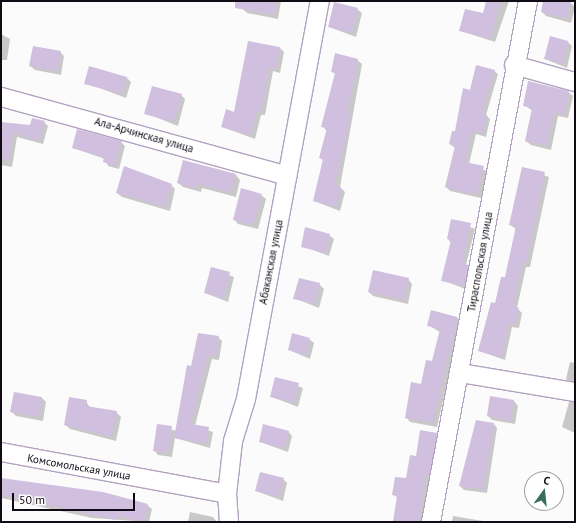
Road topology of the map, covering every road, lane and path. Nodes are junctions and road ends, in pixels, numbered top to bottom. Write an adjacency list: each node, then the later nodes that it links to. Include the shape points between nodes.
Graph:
1 (320, 1): 6 (street, Абаканская улица)
2 (528, 1): 3 (street, Тираспольская улица)
3 (514, 65): 4 (street); 7 (street, Тираспольская улица)
4 (575, 82)
5 (1, 97): 6 (street, Ала-Арчинская улица)
6 (287, 176): 10 (street, Абаканская улица, via 246,399 233,441)
7 (461, 373): 8 (street); 12 (street, Тираспольская улица)
8 (575, 392)
9 (1, 452): 10 (street, Комсомольская улица)
10 (227, 494): 11 (street, Абаканская улица)
11 (229, 522)
12 (431, 522)

